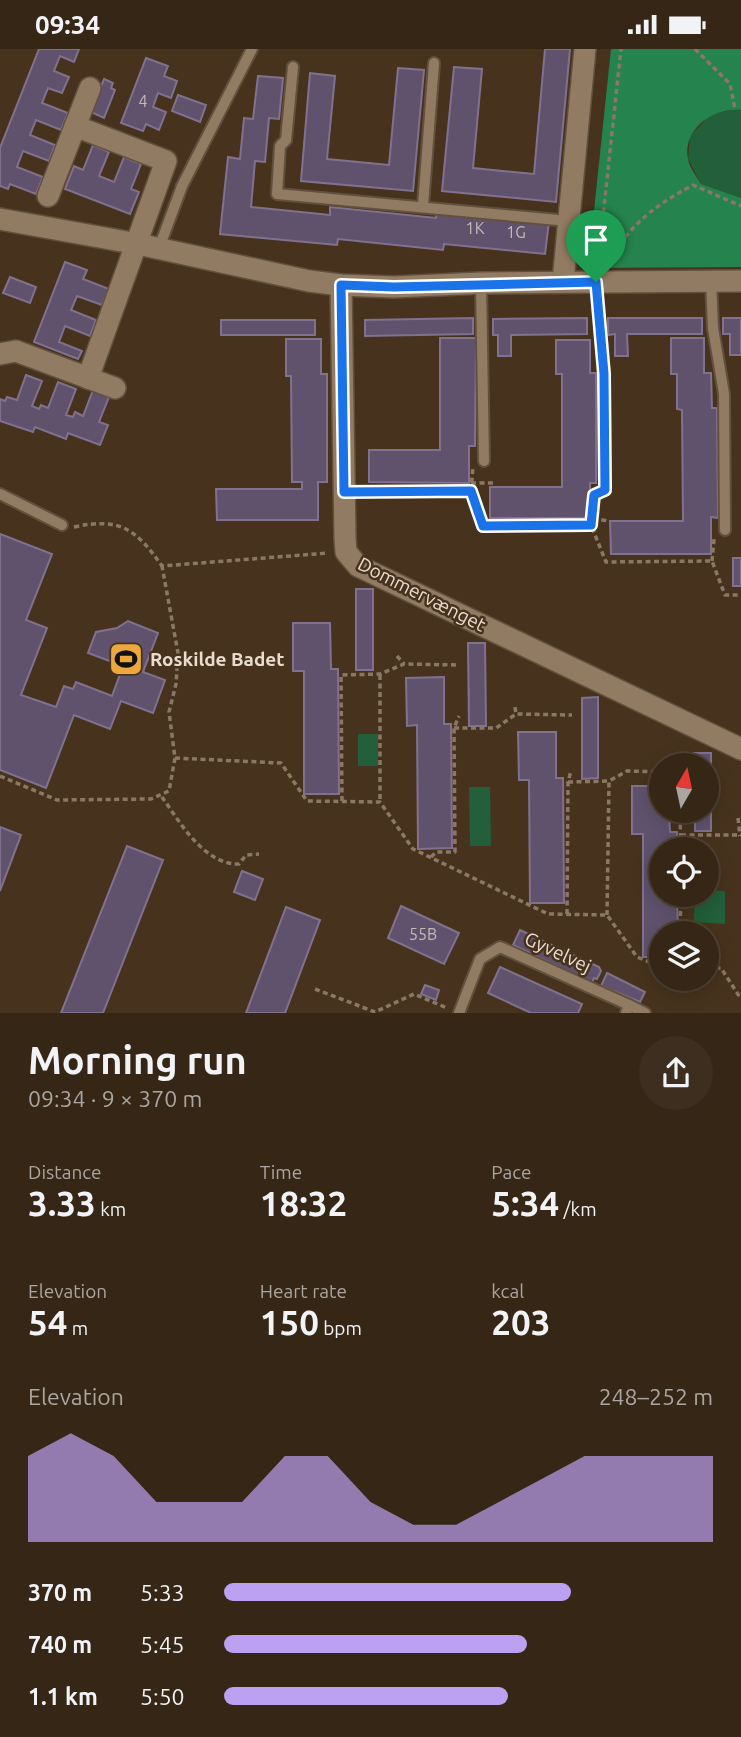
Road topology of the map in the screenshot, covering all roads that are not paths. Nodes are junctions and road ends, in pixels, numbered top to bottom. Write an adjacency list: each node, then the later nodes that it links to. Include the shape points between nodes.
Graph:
1 (252, 49): 11 (lane)
2 (585, 49): 10 (street)
3 (435, 63): 8 (lane)
4 (293, 67): 8 (lane, via 277,194)
5 (90, 88): 6 (street)
6 (75, 126): 7 (street); 11 (street, via 166,161)
7 (48, 196)
8 (423, 205): 10 (lane)
9 (0, 219): 11 (street)
10 (569, 221): 14 (street)
11 (149, 246): 17 (street); 19 (street)
12 (711, 281): 13 (street); 15 (street); 25 (lane, via 724,394)
13 (741, 281)
14 (563, 282): 15 (street); 16 (street)
15 (596, 282): 22 (lane, via 604,374)
16 (481, 283): 17 (street); 21 (lane)
17 (341, 285): 26 (street, Dommervænget, via 346,552 358,566)
18 (0, 354): 19 (street, via 16,351)
19 (88, 378): 20 (street)
20 (115, 387)
21 (484, 461)
22 (605, 490)
23 (0, 494): 24 (lane)
24 (62, 525)
25 (725, 530)
26 (741, 749)
27 (628, 1009): 28 (lane, Gyvelvej, via 500,947 480,959); 29 (lane)
28 (459, 1013)
29 (646, 1013)

